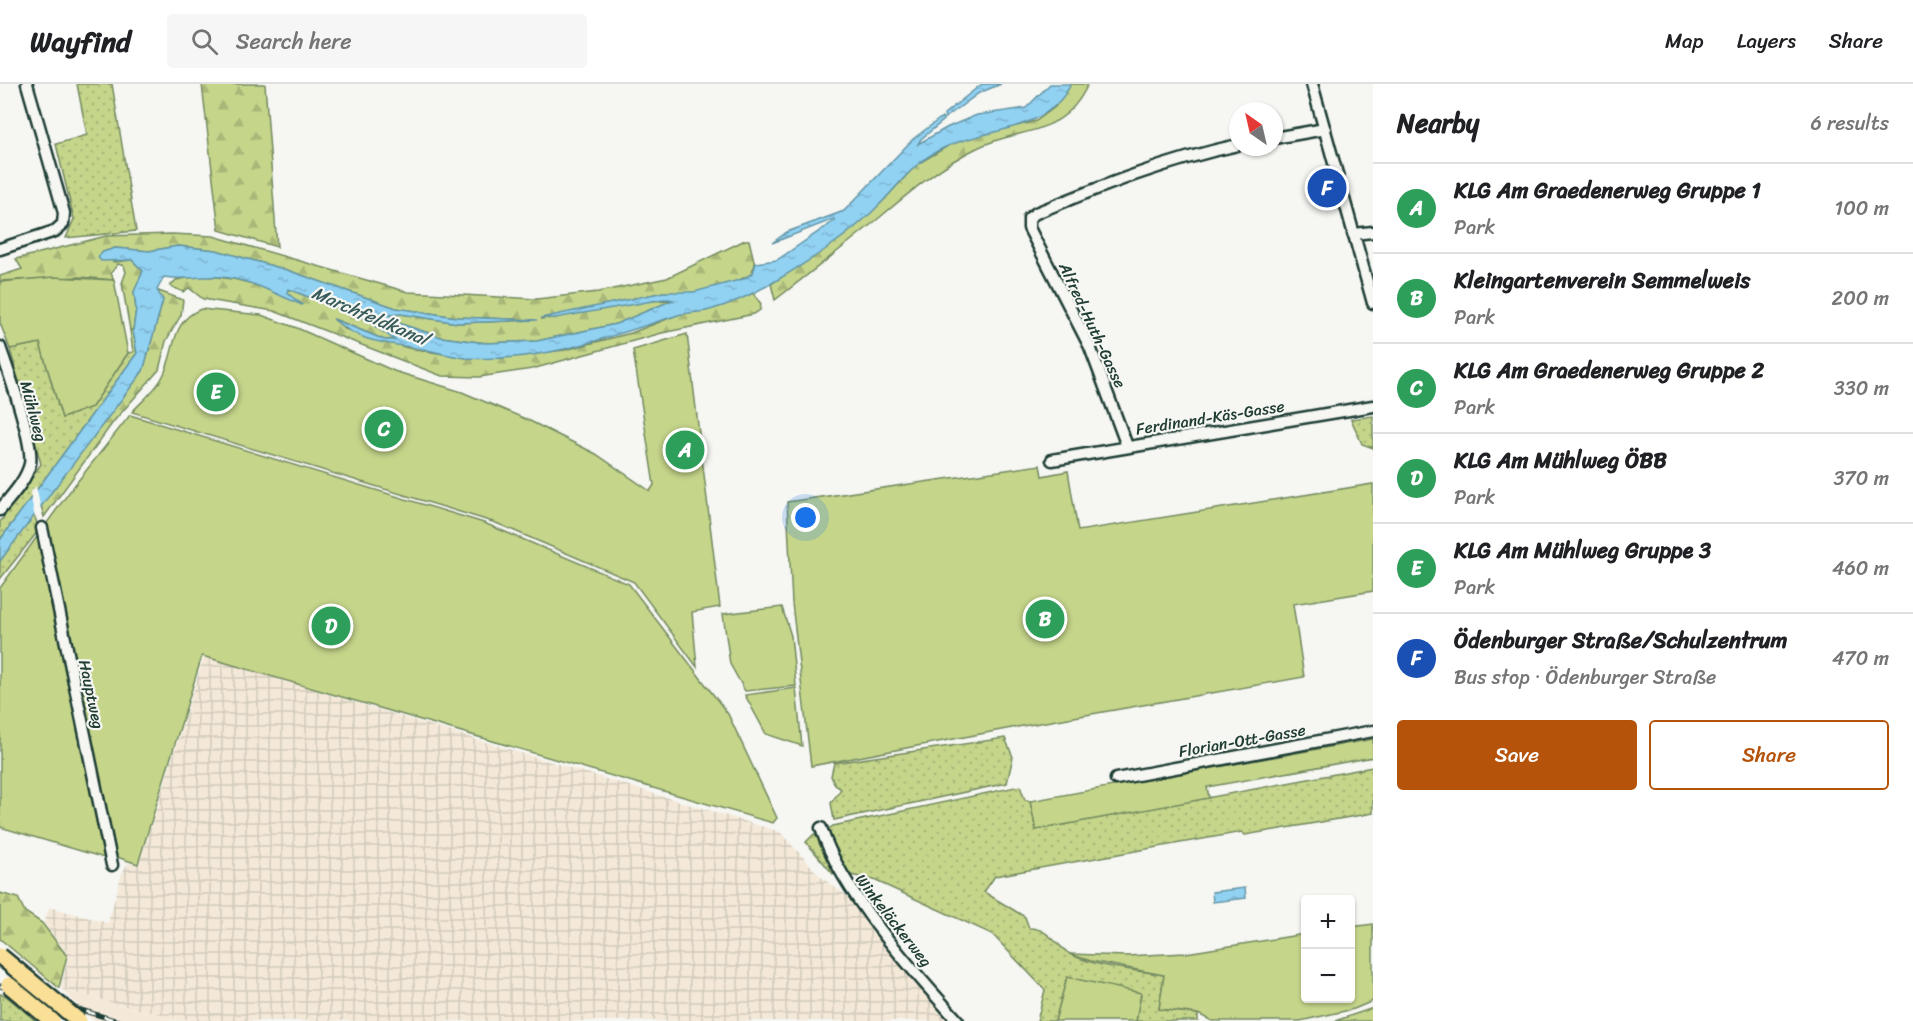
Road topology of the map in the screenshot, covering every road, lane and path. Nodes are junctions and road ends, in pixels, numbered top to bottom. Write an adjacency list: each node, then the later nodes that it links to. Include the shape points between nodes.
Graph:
1 (27, 84): 8 (street, via 64,213 63,224 55,231)
2 (1312, 84): 3 (street)
3 (1325, 129): 4 (street); 7 (street)
4 (1283, 136)
5 (1229, 147): 12 (street, Alfred-Huth-Gasse, via 1115,180 1029,218 1029,228 1090,347)
6 (1373, 231): 7 (street)
7 (1353, 234): 9 (street)
8 (0, 249)
9 (1373, 303)
10 (0, 347): 14 (street, Mühlweg, via 31,462 23,480)
11 (1373, 406): 12 (street, Ferdinand-Käs-Gasse)
12 (1127, 446): 13 (street, Ferdinand-Käs-Gasse)
13 (1052, 460)
14 (0, 510)
15 (42, 528): 19 (street, Hauptweg)
16 (1373, 731): 17 (street, Florian-Ott-Gasse)
17 (1116, 779)
18 (821, 828): 24 (street, Winkeläckerweg, via 845,882)
19 (112, 865)
20 (0, 956): 23 (main road, bridge)
21 (9, 985): 22 (main road, bridge)
22 (52, 1021)
23 (79, 1021)
24 (958, 1021)

